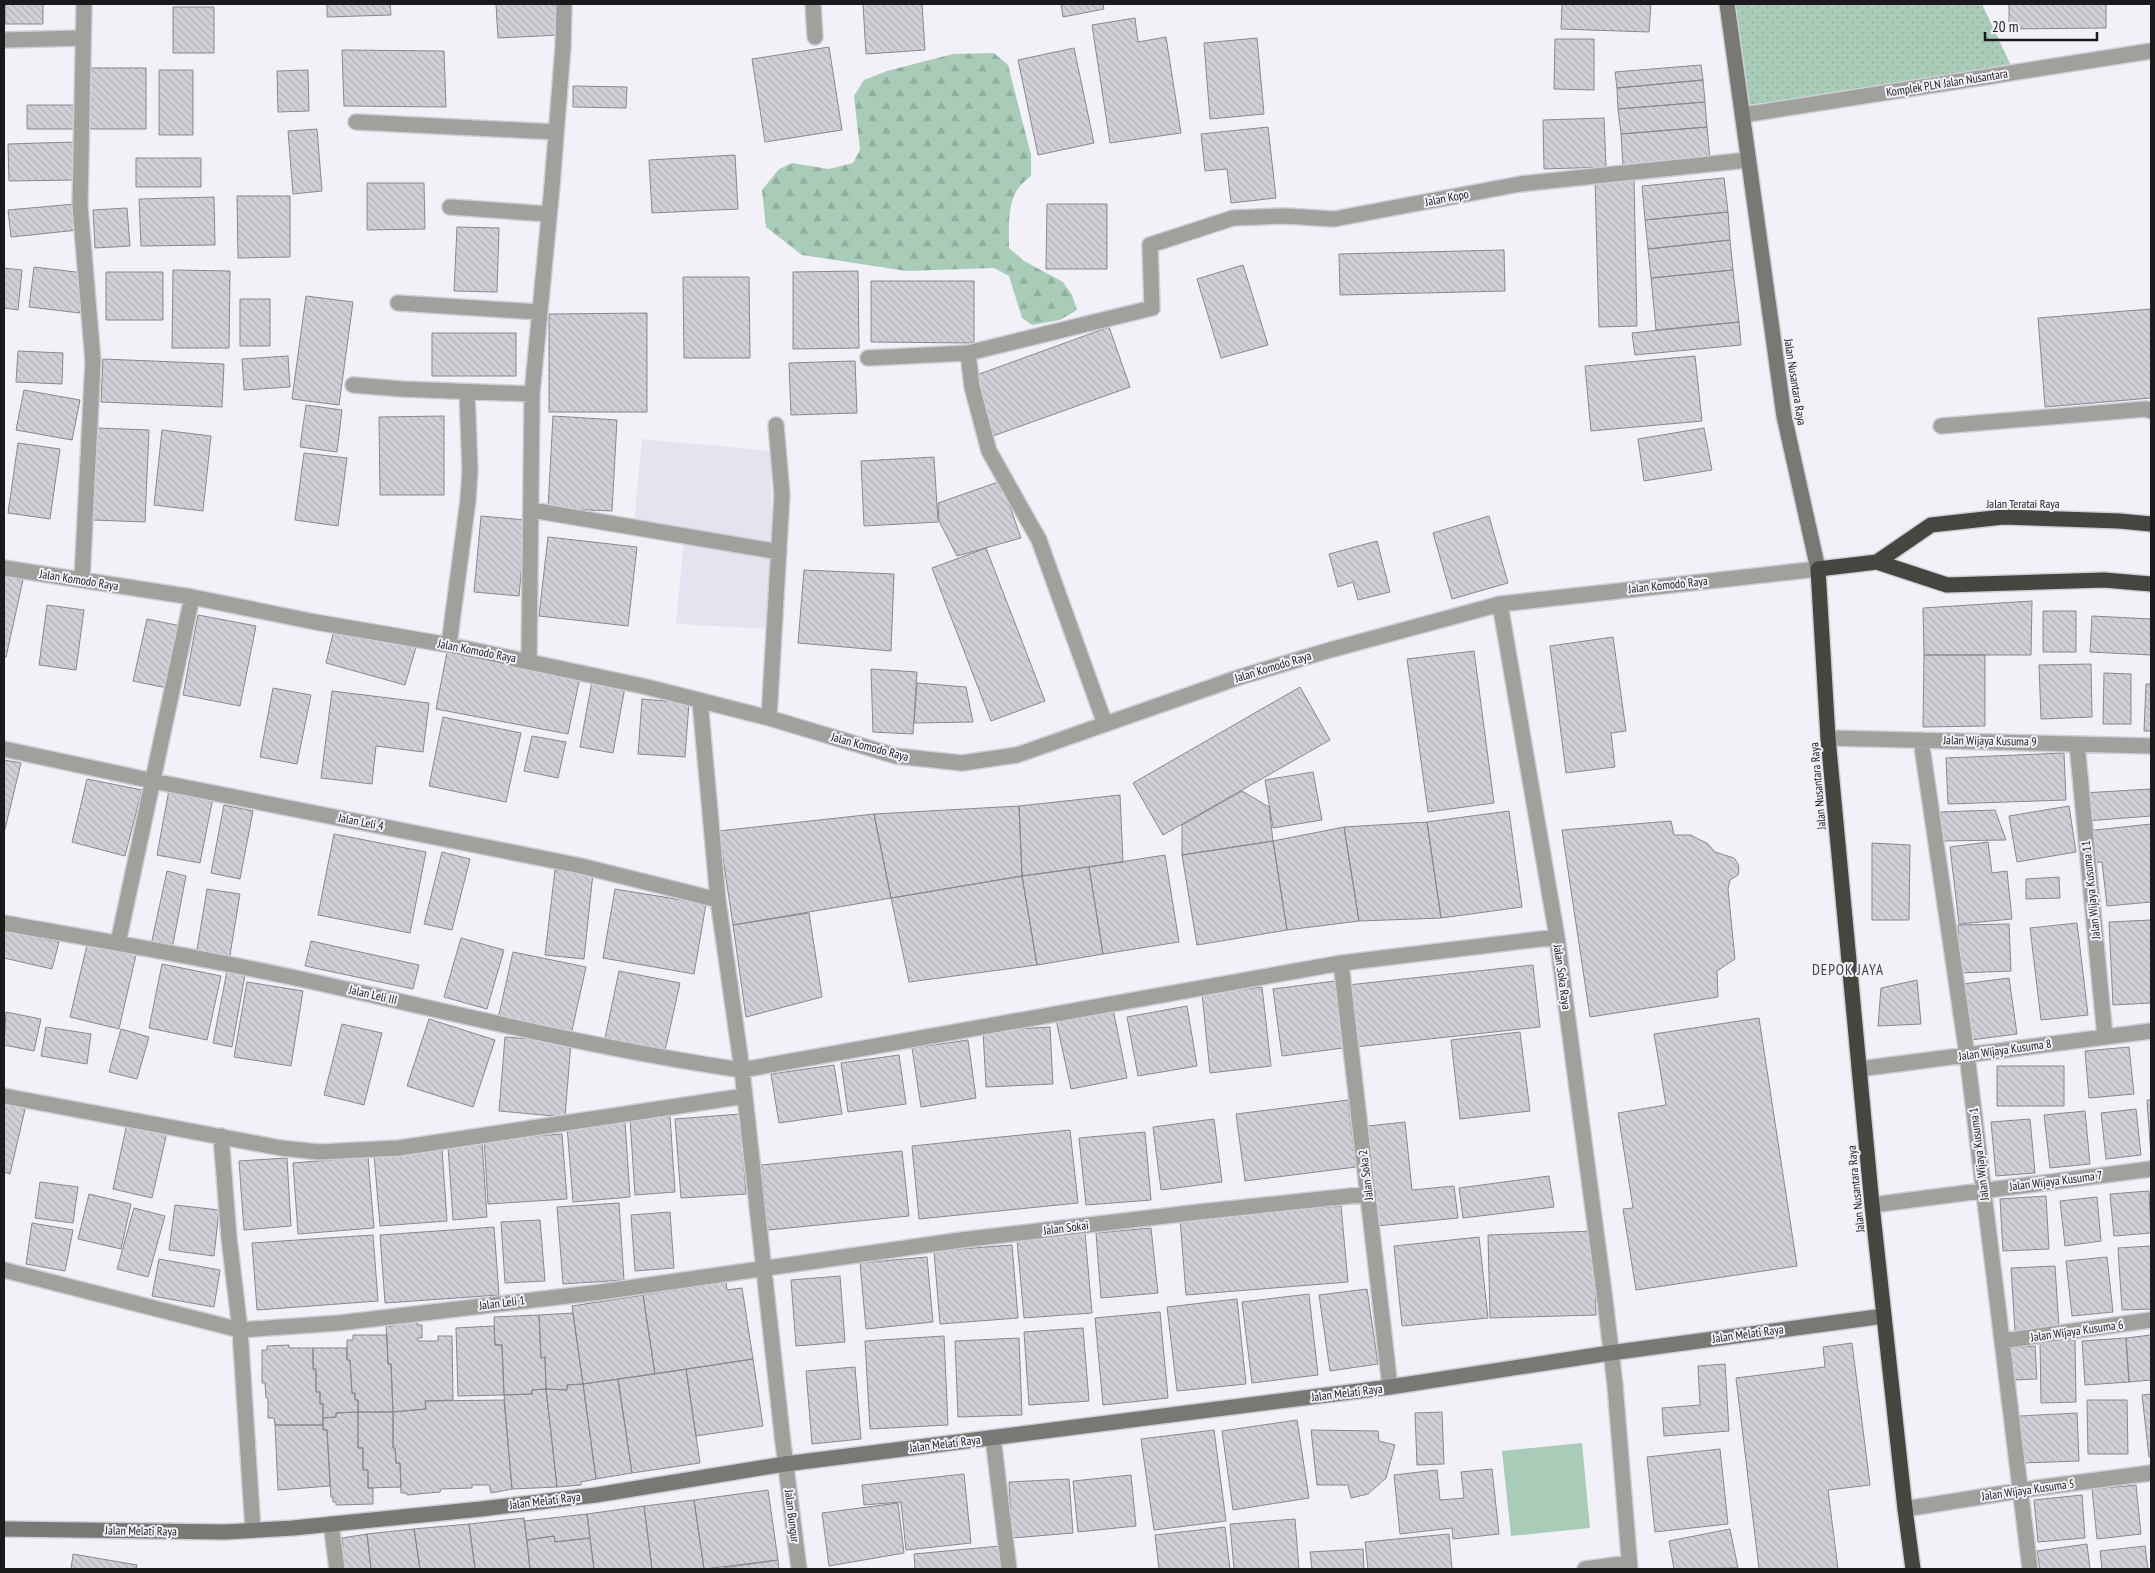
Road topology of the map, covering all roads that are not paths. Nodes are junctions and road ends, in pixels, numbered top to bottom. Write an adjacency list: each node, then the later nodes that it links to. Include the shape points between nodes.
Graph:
1 (84, 4): 6 (street)
2 (564, 4): 11 (street)
3 (813, 4): 5 (street)
4 (1727, 4): 9 (street, Jalan Nusantara Raya)
5 (816, 37)
6 (82, 38): 7 (street); 31 (street, via 80,206 93,361)
7 (4, 40)
8 (2151, 51): 9 (street, Komplek PLN Jalan Nusantara)
9 (1743, 115): 12 (street, Jalan Nusantara Raya)
10 (356, 122): 11 (street)
11 (556, 132): 14 (street)
12 (1748, 160): 17 (street, Jalan Kopo, via 1520,184 1334,218 1233,218 1150,245 1152,308); 30 (street, Jalan Nusantara Raya, via 1784,416)
13 (450, 207): 14 (street)
14 (548, 214): 16 (street)
15 (398, 303): 16 (street)
16 (539, 312): 21 (street)
17 (968, 353): 18 (street); 39 (street, via 972,387 989,451 1039,540)
18 (868, 358)
19 (353, 385): 20 (street)
20 (467, 392): 21 (street); 35 (street, via 468,500)
21 (532, 394): 25 (street)
22 (2151, 411): 24 (street)
23 (776, 425): 27 (street, via 782,495)
24 (1941, 426)
25 (532, 510): 27 (street); 36 (street)
26 (2151, 524): 28 (highway, Jalan Teratai Raya, via 2003,517 1931,525)
27 (779, 552): 38 (street)
28 (1877, 562): 30 (highway, Jalan Teratai Raya); 32 (highway, Jalan Teratai Raya, via 1948,585 2104,580)
29 (4, 568): 31 (street, Jalan Komodo Raya)
30 (1818, 569): 34 (street, Jalan Komodo Raya); 40 (highway, Jalan Nusantara Raya)
31 (82, 580): 33 (street, Jalan Komodo Raya)
32 (2151, 584)
33 (192, 597): 35 (street, Jalan Komodo Raya); 45 (street)
34 (1500, 604): 39 (street, Jalan Komodo Raya, via 1330,650); 48 (street, Jalan Soka Raya)
35 (449, 645): 36 (street, Jalan Komodo Raya)
36 (529, 662): 37 (street, Jalan Komodo Raya, via 647,686)
37 (700, 701): 38 (street, Jalan Komodo Raya); 46 (street, Jalan Bungur)
38 (769, 718): 39 (street, Jalan Komodo Raya, via 896,756 962,764 1017,755)
39 (1106, 724)
40 (1828, 738): 41 (street, Jalan Wijaya Kusuma 9); 55 (highway, Jalan Nusantara Raya)
41 (1921, 740): 42 (street, Jalan Wijaya Kusuma 9); 53 (street, Jalan Wijaya Kusuma 1)
42 (2077, 744): 43 (street, Jalan Wijaya Kusuma 9); 52 (street, Jalan Wijaya Kusuma 11)
43 (2151, 746)
44 (4, 749): 45 (street, Jalan Leli 4)
45 (153, 781): 46 (street, Jalan Leli 4, via 581,866); 49 (street)
46 (718, 900): 54 (street, Jalan Bungur)
47 (4, 922): 49 (street, Jalan Leli III)
48 (1557, 937): 50 (street, Jalan Leli III); 69 (street, Jalan Soka Raya)
49 (118, 944): 54 (street, Jalan Leli III, via 303,980 538,1033)
50 (1341, 963): 54 (street, Jalan Leli III); 61 (street, Jalan Soka 2)
51 (2151, 1031): 52 (street, Jalan Wijaya Kusuma 8)
52 (2105, 1037): 53 (street, Jalan Wijaya Kusuma 8)
53 (1967, 1055): 55 (street, Jalan Wijaya Kusuma 8); 60 (street, Jalan Wijaya Kusuma 1)
54 (742, 1070): 57 (street, Jalan Bungur)
55 (1859, 1070): 62 (highway, Jalan Nusantara Raya)
56 (4, 1096): 58 (street)
57 (745, 1096): 58 (street, via 390,1149 319,1152); 63 (street, Jalan Bungur)
58 (221, 1136): 67 (street)
59 (2151, 1169): 60 (street, Jalan Wijaya Kusuma 7)
60 (1984, 1190): 62 (street, Jalan Wijaya Kusuma 7); 68 (street, Jalan Wijaya Kusuma 1)
61 (1369, 1194): 63 (street, Jalan Sokai, via 961,1240); 70 (street, Jalan Soka 2)
62 (1872, 1205): 65 (highway, Jalan Nusantara Raya)
63 (763, 1269): 67 (street, Jalan Leli 1, via 339,1323); 72 (street, Jalan Bungur)
64 (4, 1270): 67 (street, Jalan Leli 1)
65 (1884, 1316): 69 (street, Jalan Melati Raya); 75 (highway, Jalan Nusantara Raya)
66 (2151, 1320): 68 (street, Jalan Wijaya Kusuma 6)
67 (240, 1330): 78 (street)
68 (2002, 1341): 74 (street, Jalan Wijaya Kusuma 1)
69 (1610, 1352): 70 (street, Jalan Melati Raya); 79 (street, Jalan Soka Raya)
70 (1390, 1387): 71 (street, Jalan Melati Raya)
71 (993, 1438): 72 (street, Jalan Melati Raya); 82 (street)
72 (785, 1464): 76 (street, Jalan Melati Raya, via 556,1500); 81 (street, Jalan Bungur)
73 (2151, 1473): 74 (street, Jalan Wijaya Kusuma 5)
74 (2021, 1491): 75 (street, Jalan Wijaya Kusuma 5); 85 (street, Jalan Wijaya Kusuma 1)
75 (1905, 1509): 84 (highway, Jalan Nusantara Raya)
76 (331, 1524): 78 (street, Jalan Melati Raya); 80 (street)
77 (4, 1529): 78 (street, Jalan Melati Raya)
78 (253, 1530)
79 (1629, 1566): 83 (street)
80 (337, 1569)
81 (799, 1569)
82 (1009, 1569)
83 (1585, 1569)
84 (1913, 1569)
85 (2030, 1569)

